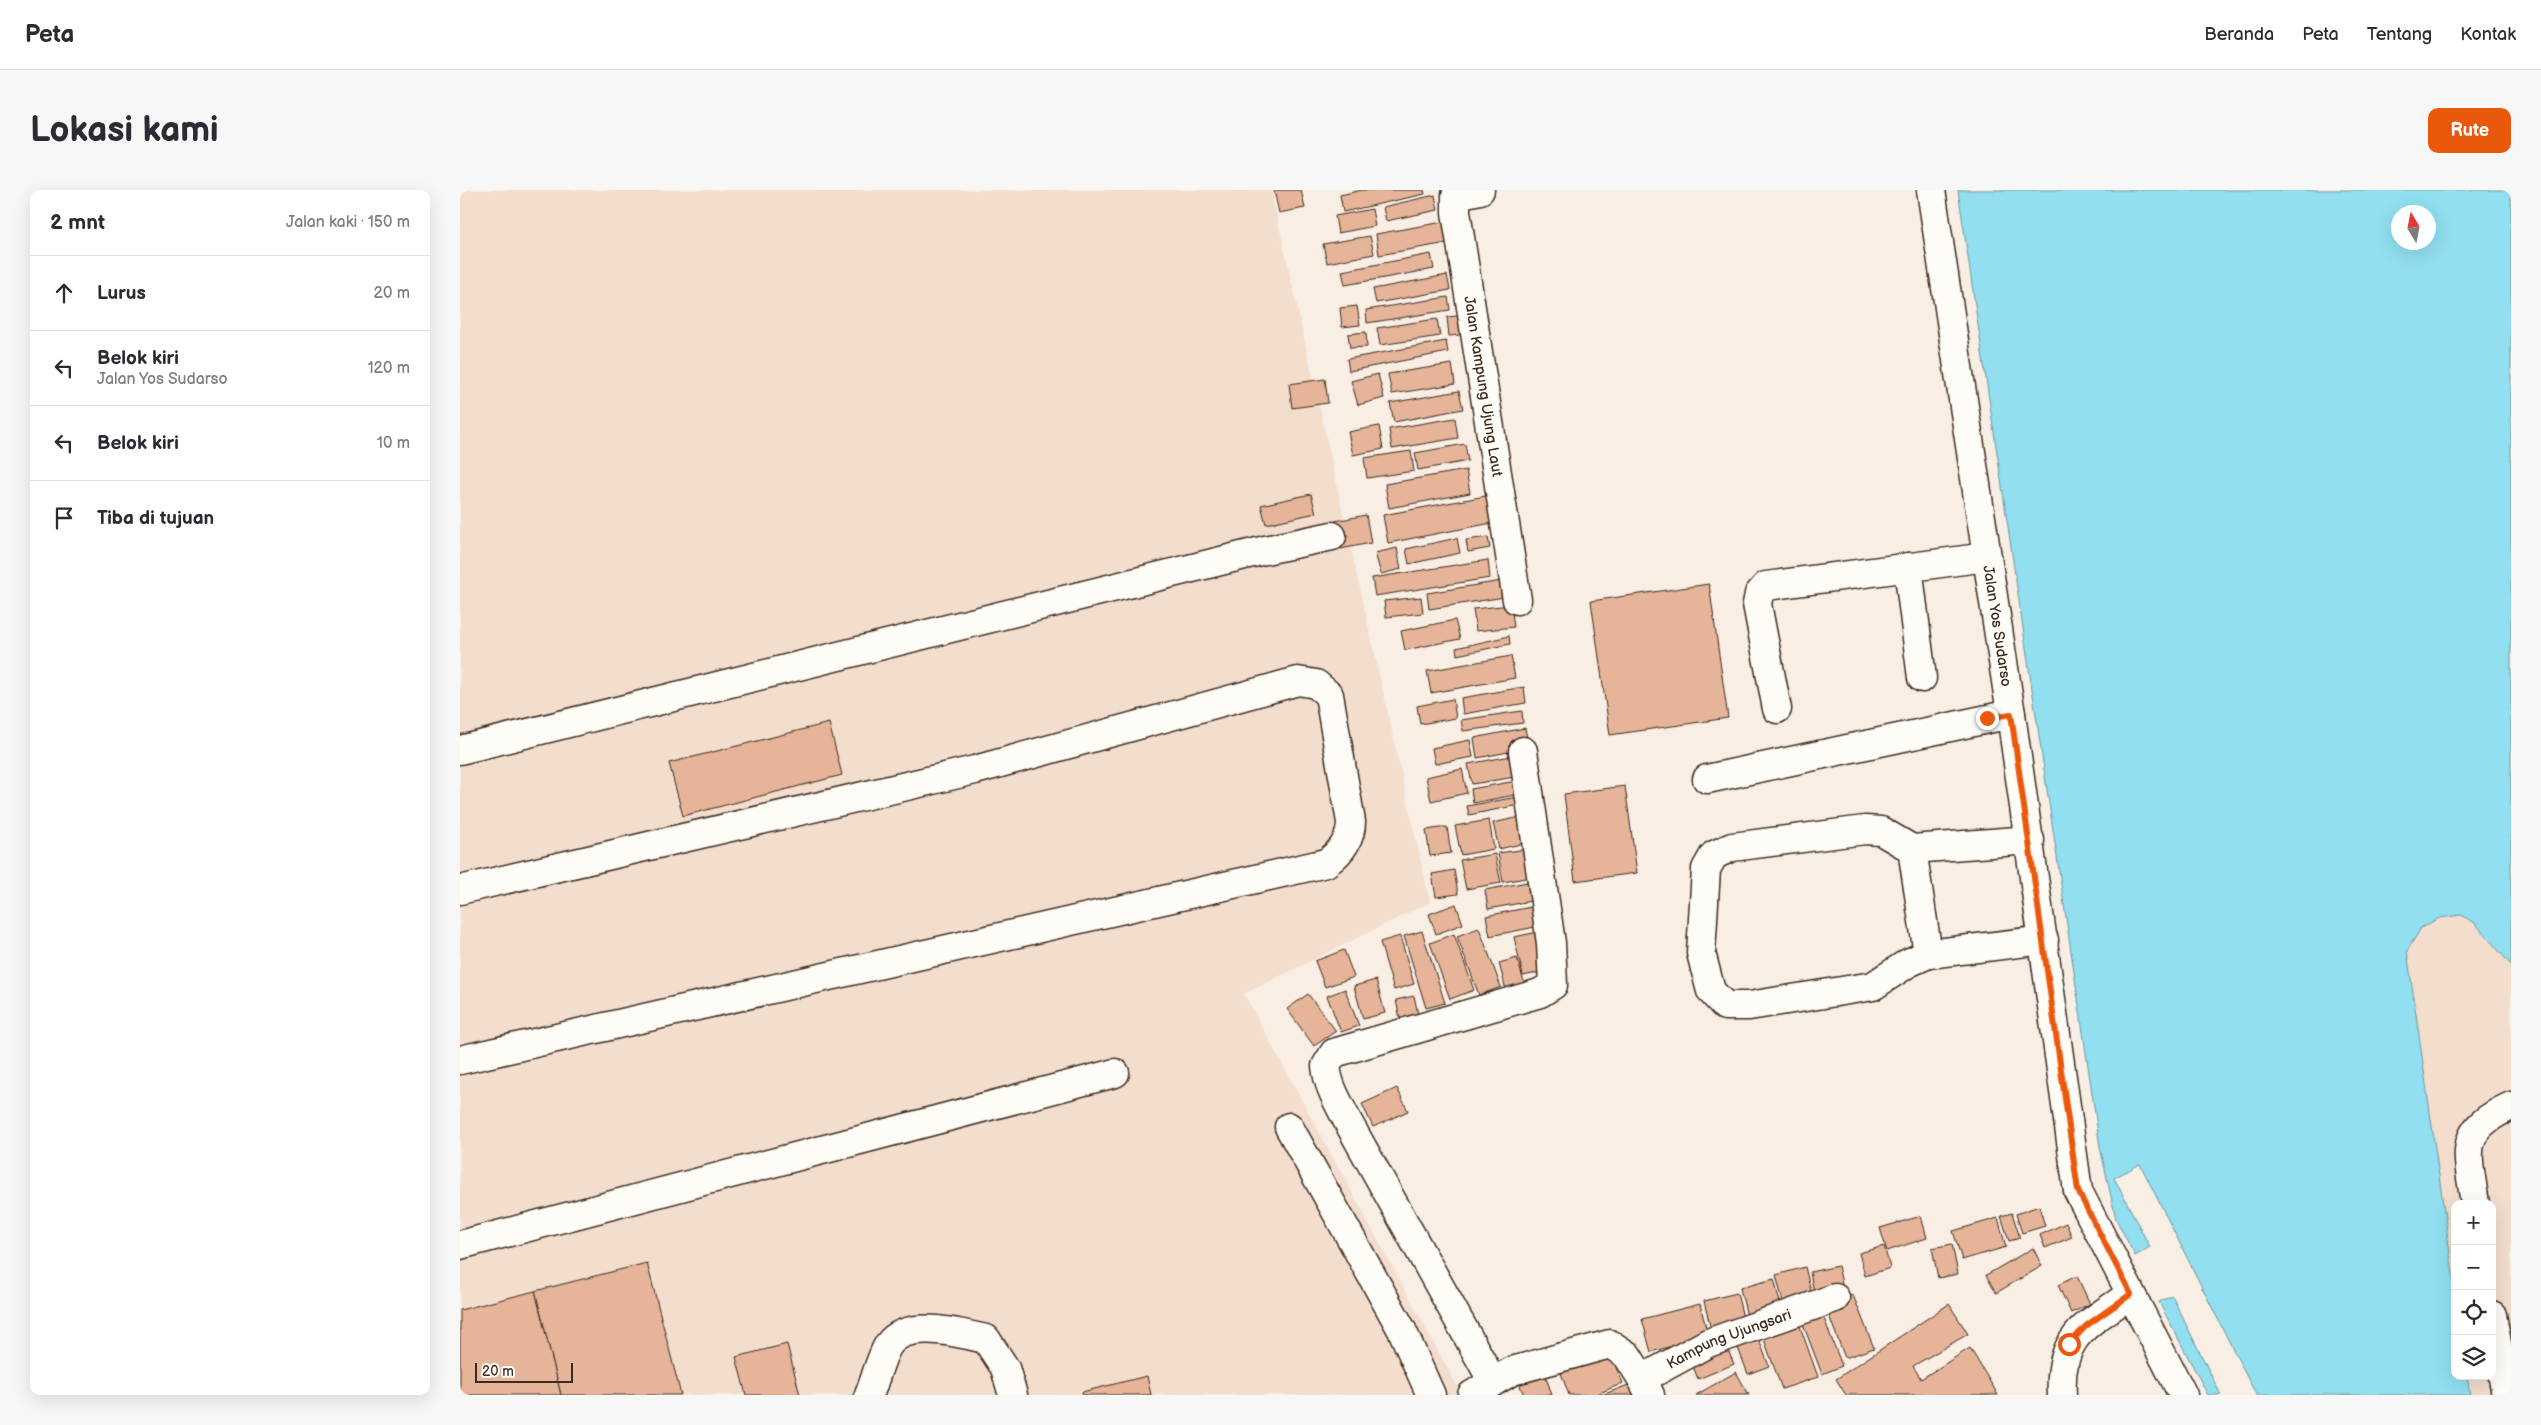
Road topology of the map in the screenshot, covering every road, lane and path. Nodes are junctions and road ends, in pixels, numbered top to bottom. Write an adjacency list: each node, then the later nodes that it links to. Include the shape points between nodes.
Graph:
1 (1480, 190): 6 (street, Jalan Kampung Ujung Laut, via 1456,196 1456,212)
2 (1930, 190): 4 (street, Jalan Yos Sudarso)
3 (1332, 536): 10 (street)
4 (1987, 557): 5 (street); 9 (street, Jalan Yos Sudarso)
5 (1908, 567): 7 (street); 8 (street, via 1766,586 1759,594 1757,604)
6 (1517, 600)
7 (1922, 678)
8 (1777, 709)
9 (2011, 714): 12 (street); 13 (street, Jalan Yos Sudarso)
10 (460, 750)
11 (1523, 751): 28 (street, via 1551,943 1553,985 1540,994 1334,1053 1326,1066 1329,1085)
12 (1707, 779)
13 (2030, 840): 14 (street); 16 (street, Jalan Yos Sudarso)
14 (1912, 849): 17 (street); 17 (street, via 1881,832 1865,830 1732,847 1714,855 1706,869 1701,952 1711,991 1725,1006 1749,1006 1873,986)
15 (460, 890): 18 (street, via 975,770 1298,681 1316,684 1329,695 1351,822 1347,842 1326,863)
16 (2044, 940): 17 (street); 24 (street, Jalan Yos Sudarso, via 2078,1191)
17 (1928, 954)
18 (460, 1060)
19 (1115, 1073): 23 (street)
20 (2511, 1106): 22 (street, via 2489,1116 2474,1131 2468,1157)
21 (1289, 1127): 31 (street, via 1402,1330)
22 (2474, 1200)
23 (460, 1245)
24 (2131, 1294): 32 (street, via 2086,1326 2069,1344 2061,1376); 33 (street, Jalan Yos Sudarso)
25 (1835, 1298): 27 (street, Kampung Ujungsari, via 1708,1343)
26 (2496, 1335): 34 (street)
27 (1646, 1387): 28 (street, via 1627,1355 1610,1344 1512,1371)
28 (1483, 1389)
29 (869, 1395): 30 (street, via 890,1343 912,1329 950,1331 986,1339 1005,1368)
30 (1013, 1395)
31 (1431, 1395)
32 (2062, 1395)
33 (2183, 1395)
34 (2506, 1395)

